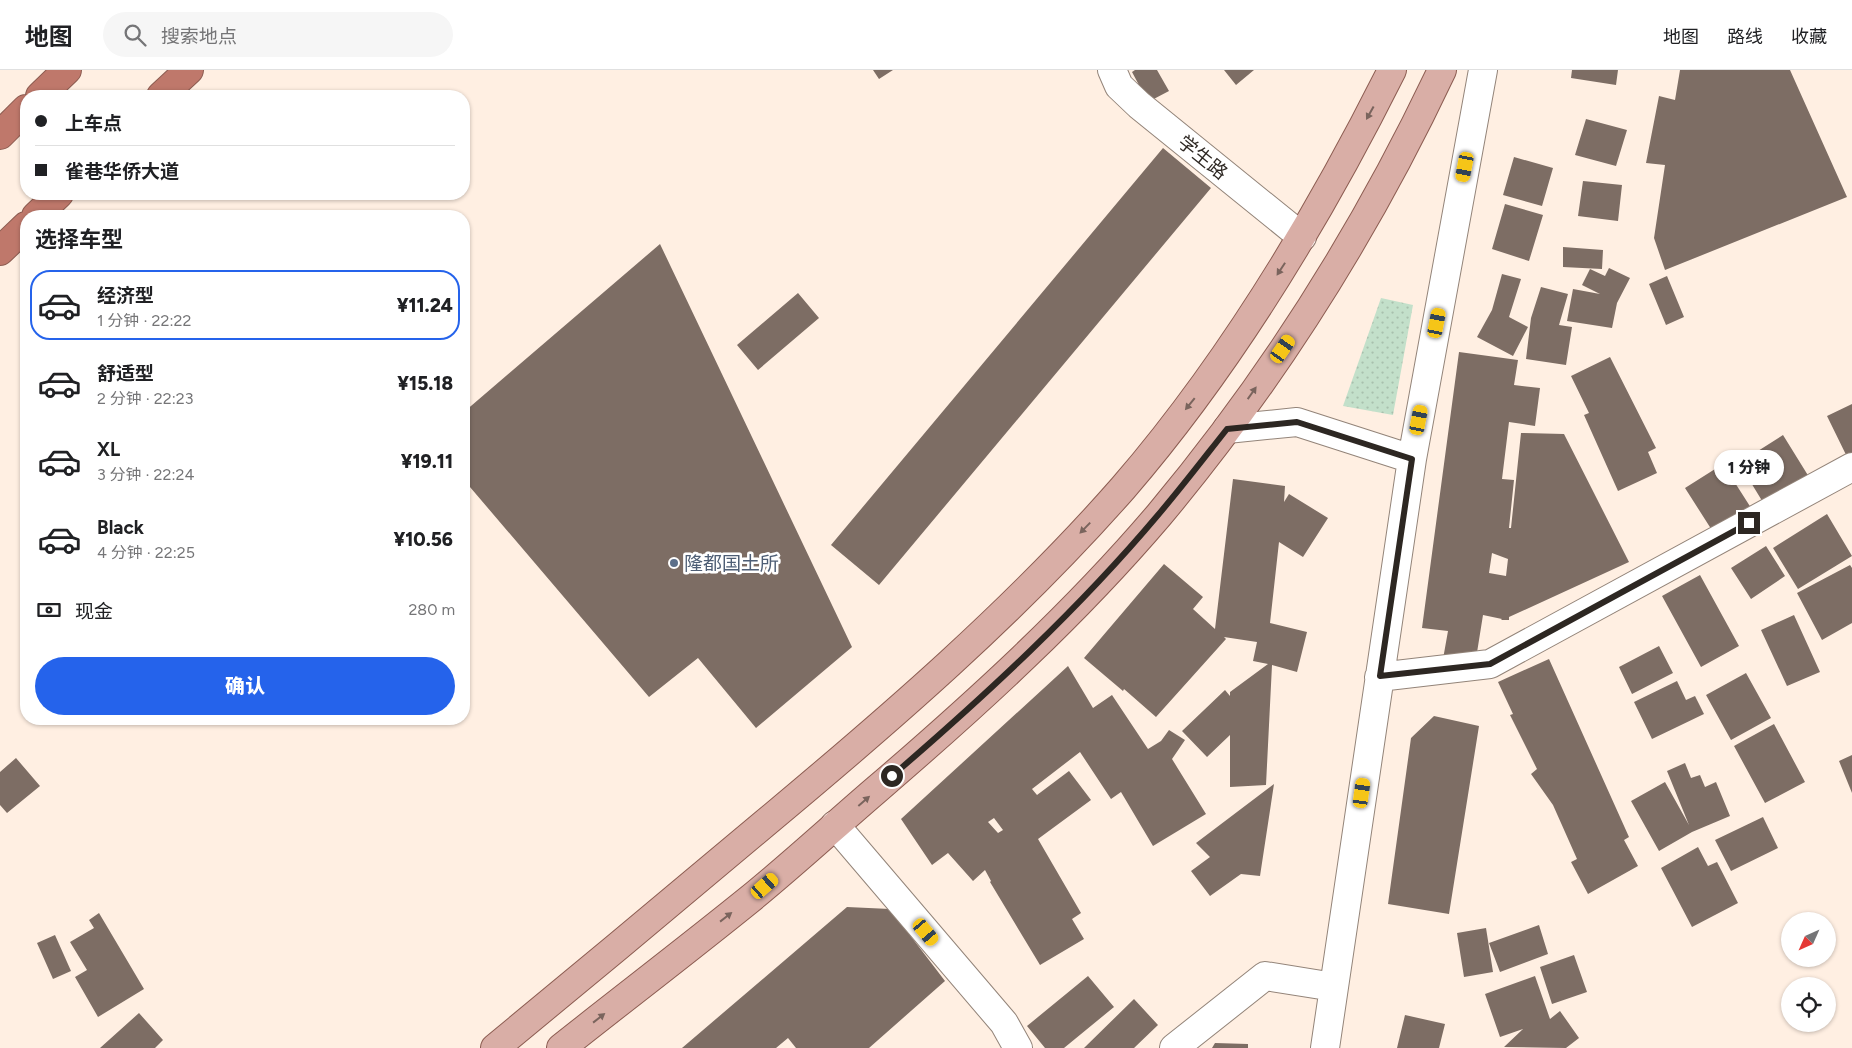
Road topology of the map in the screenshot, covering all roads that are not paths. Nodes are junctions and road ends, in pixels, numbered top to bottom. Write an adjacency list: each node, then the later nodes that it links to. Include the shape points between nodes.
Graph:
1 (67, 70): 7 (highway)
2 (188, 70): 8 (highway)
3 (1112, 70): 14 (street, 学生路, via 1119,86 1139,105)
4 (1392, 70): 14 (main road, one-way to 14)
5 (1442, 70): 16 (main road, one-way to 5, via 1294,333 1350,244)
6 (1483, 70): 17 (street)
7 (46, 90)
8 (167, 90)
9 (20, 115): 10 (highway)
10 (0, 135)
11 (53, 200): 12 (highway)
12 (43, 210)
13 (20, 232): 15 (highway)
14 (1302, 237): 22 (main road, one-way to 22, via 1206,384 1122,488 1018,598 873,733)
15 (0, 251)
16 (1227, 429): 17 (street, via 1297,422); 20 (main road, one-way to 16, via 950,726 1064,618 1158,516)
17 (1412, 459): 19 (street)
18 (1852, 467): 19 (street, via 1490,664)
19 (1380, 676): 21 (street)
20 (835, 825): 23 (main road, one-way to 20, via 751,898); 24 (street, via 1004,1023)
21 (1334, 987): 25 (street, via 1265,976); 26 (street)
22 (495, 1048)
23 (560, 1048)
24 (1018, 1048)
25 (1174, 1048)
26 (1325, 1048)

